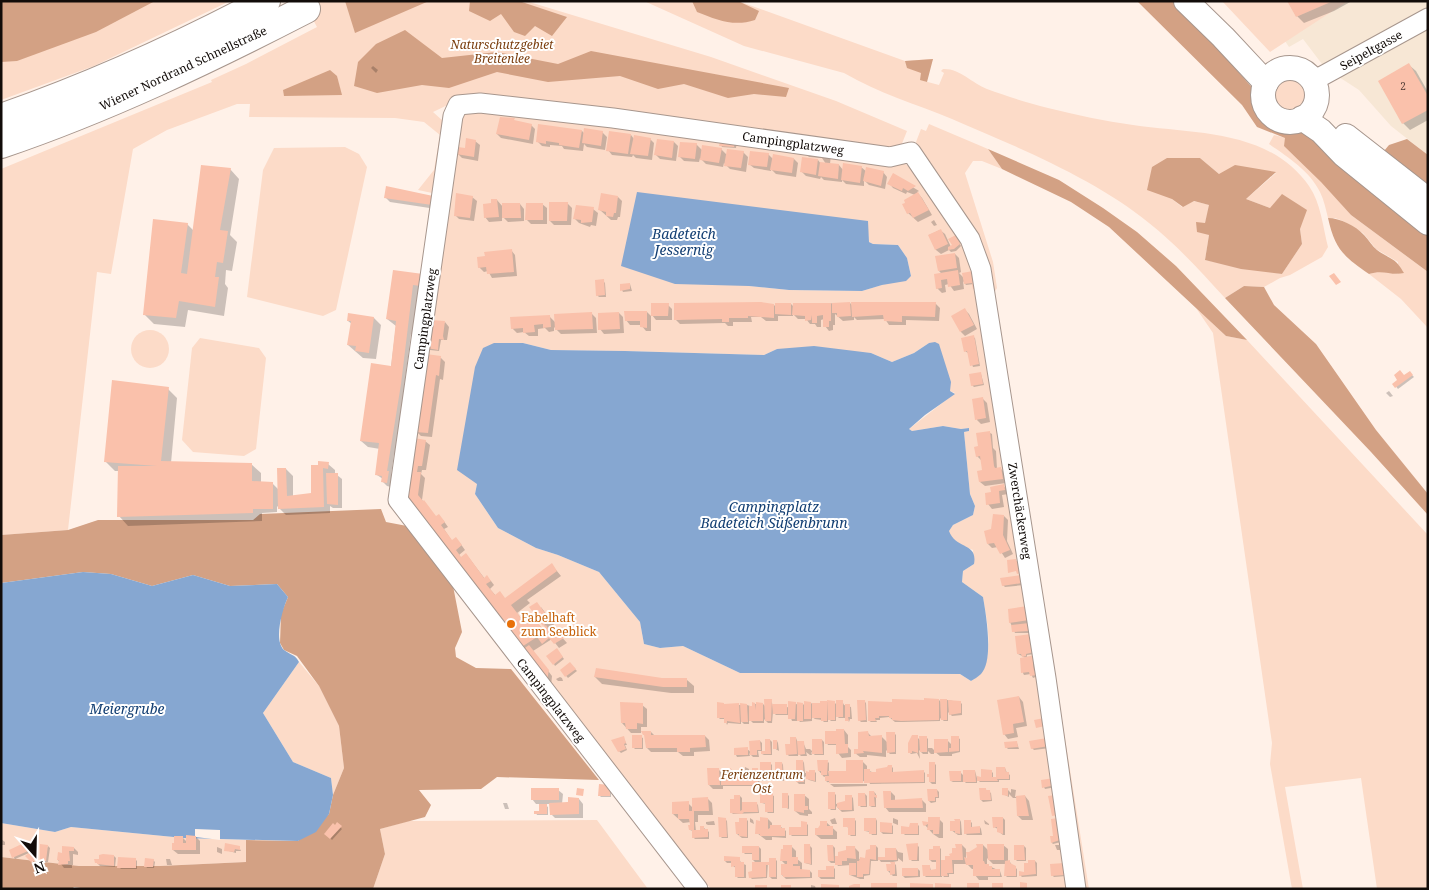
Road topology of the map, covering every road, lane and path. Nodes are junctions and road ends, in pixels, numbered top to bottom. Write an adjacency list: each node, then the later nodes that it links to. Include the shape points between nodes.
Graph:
1 (266, 1): 9 (highway, Wiener Nordrand Schnellstraße, via 134,66)
2 (1186, 1): 6 (main road)
3 (1210, 1): 6 (main road)
4 (306, 9): 10 (highway, Wiener Nordrand Schnellstraße, via 138,92)
5 (1428, 18): 7 (street, Seipeltgasse)
6 (1270, 78): 7 (main road, via 1283,69 1292,68 1301,70); 8 (main road, via 1263,100 1271,114 1294,121)
7 (1313, 82): 8 (main road, via 1316,94)
8 (1308, 112): 12 (main road, via 1356,144); 13 (main road, via 1321,132 1344,155)
9 (1, 118)
10 (1, 144)
11 (911, 152): 14 (street, Campingplatzweg, via 890,156 480,103 458,105 453,116 398,500); 15 (street, Zwerchäckerweg, via 970,239 982,269)
12 (1428, 200)
13 (1428, 223)
14 (698, 889)
15 (1076, 889)

